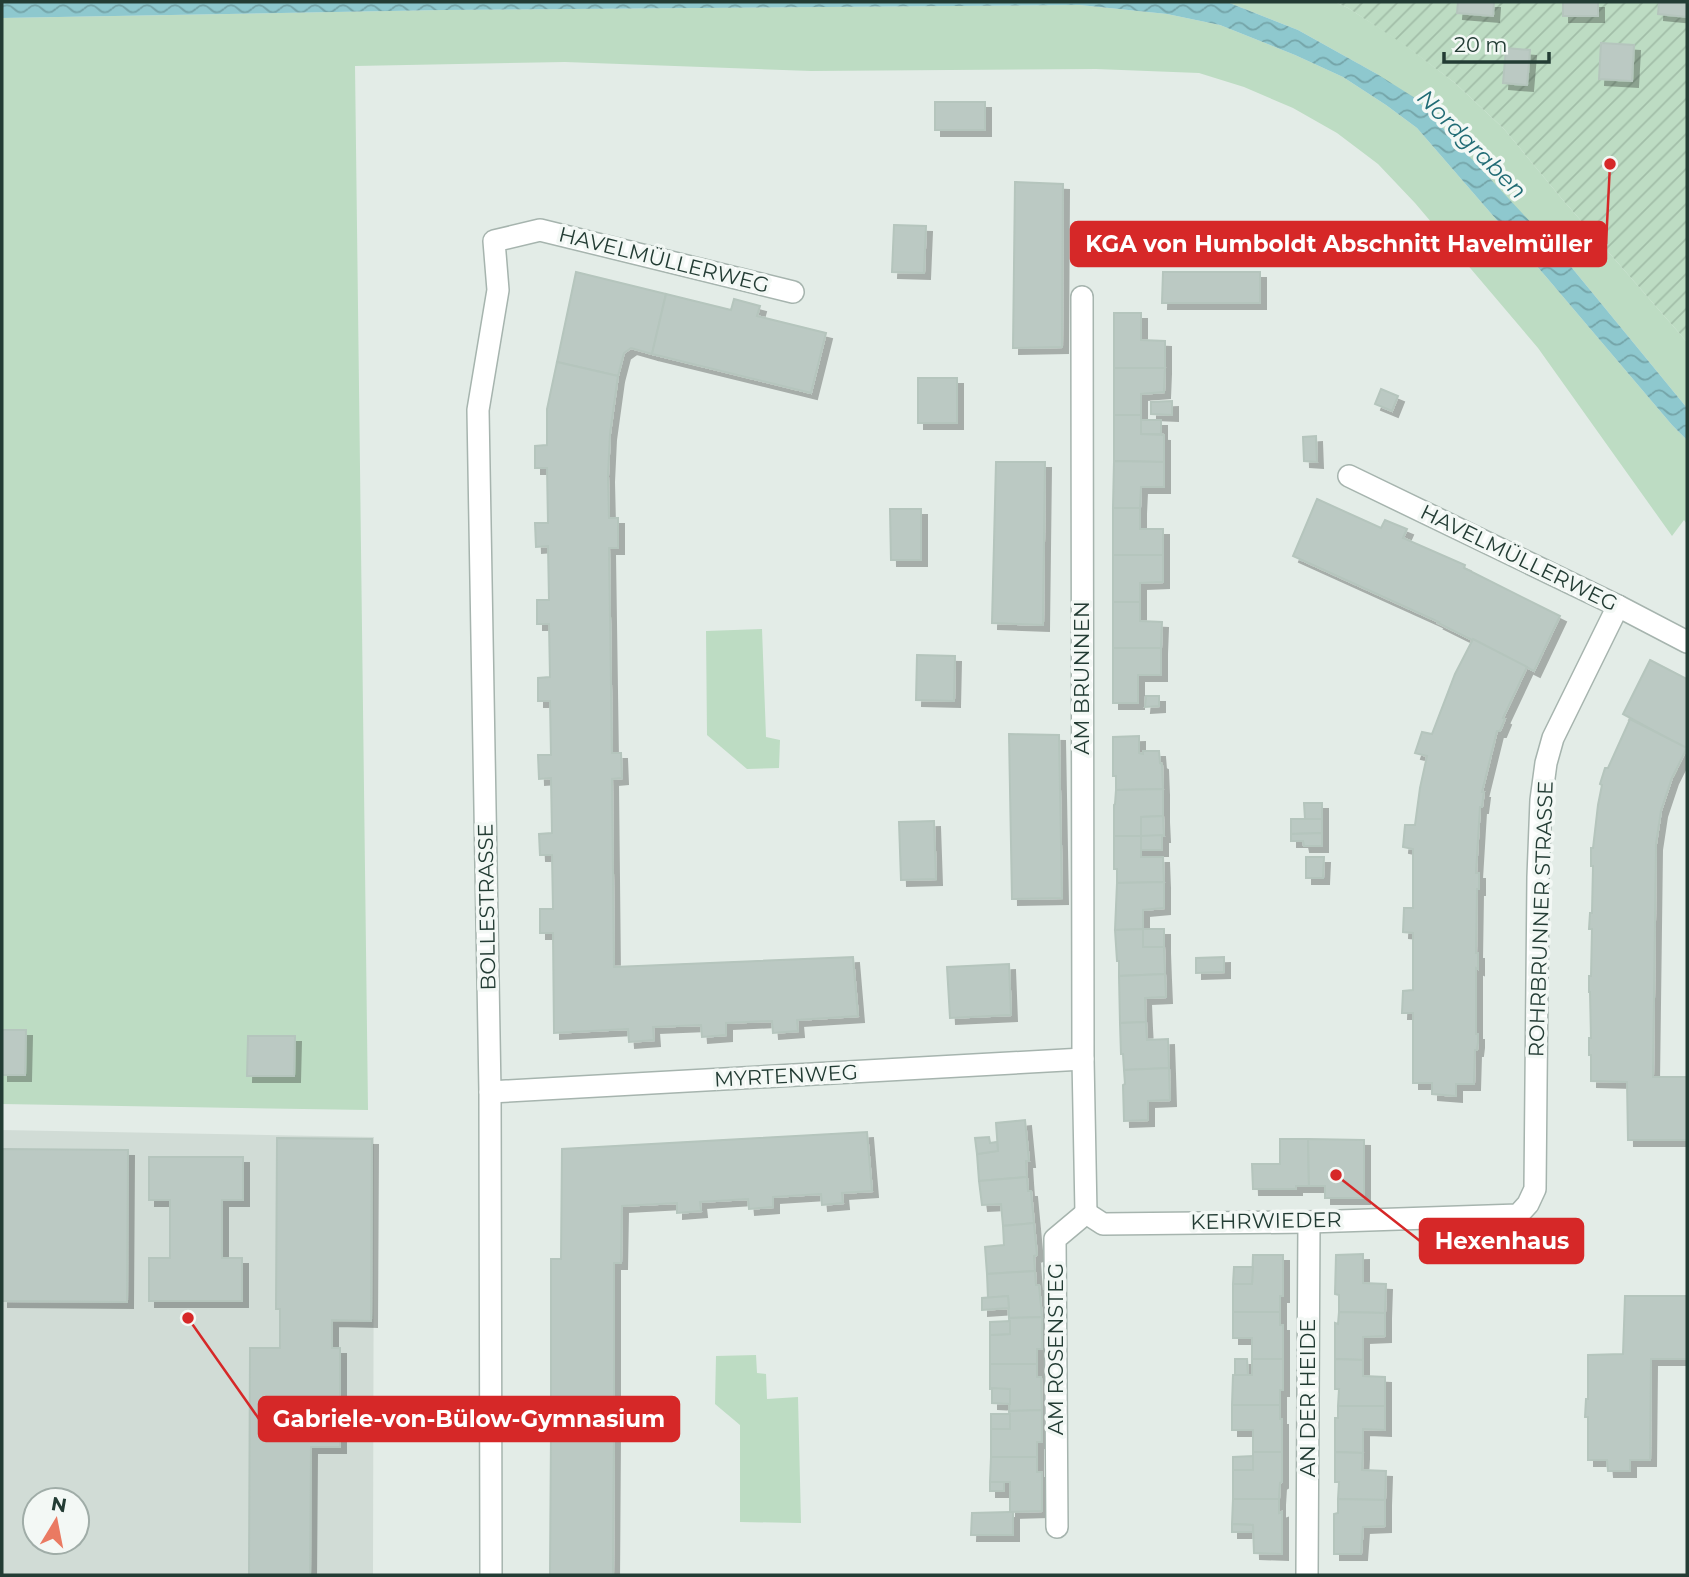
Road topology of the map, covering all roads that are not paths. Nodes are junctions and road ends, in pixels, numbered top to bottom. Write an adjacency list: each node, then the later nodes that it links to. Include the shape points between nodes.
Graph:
1 (494, 241): 2 (street, HAVELMÜLLERWEG, via 540,230); 8 (street, BOLLESTRASSE, via 498,290 478,410)
2 (793, 292)
3 (1082, 297): 7 (street, AM BRUNNEN)
4 (1349, 476): 5 (street, HAVELMÜLLERWEG)
5 (1618, 606): 6 (street, HAVELMÜLLERWEG); 9 (street, ROHRBRUNNER STRASSE, via 1553,738 1546,764 1538,877 1535,1189)
6 (1687, 642)
7 (1083, 1059): 8 (street, MYRTENWEG); 10 (street)
8 (490, 1092): 13 (street, BOLLESTRASSE)
9 (1528, 1204): 11 (street, KEHRWIEDER, via 1518,1215)
10 (1086, 1213): 11 (street, KEHRWIEDER, via 1103,1224); 12 (street, AM ROSENSTEG, via 1055,1239)
11 (1309, 1222): 14 (street, AN DER HEIDE)
12 (1057, 1527)
13 (491, 1575)
14 (1307, 1575)

